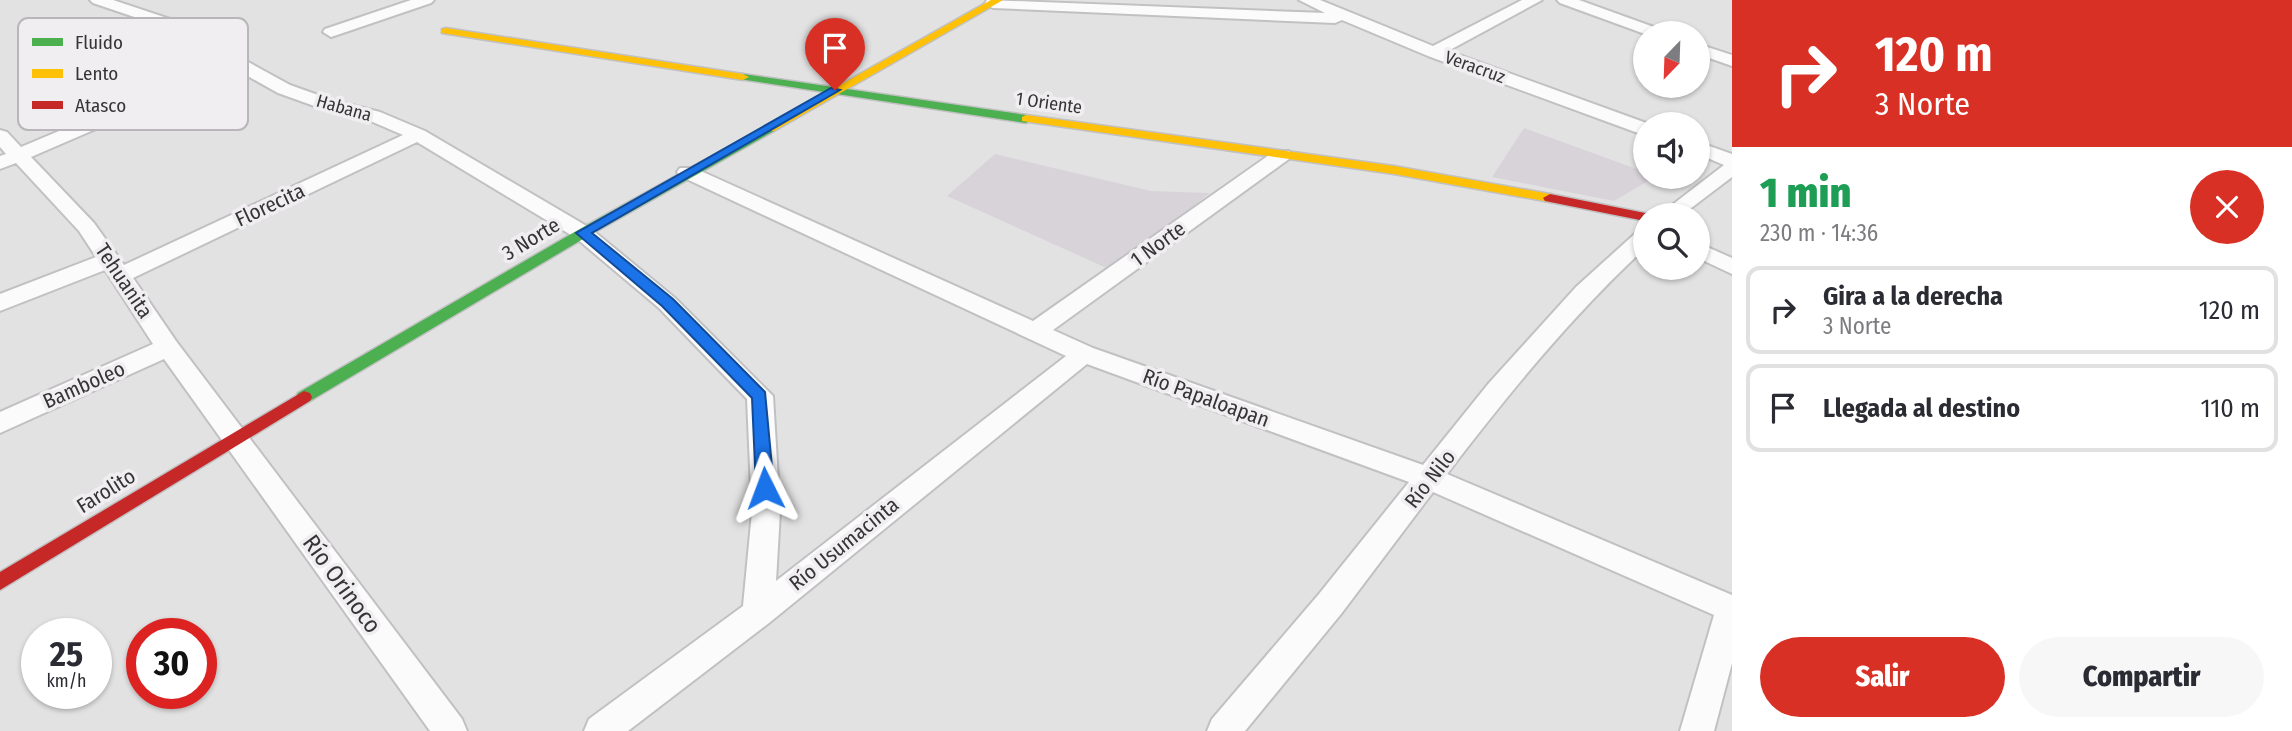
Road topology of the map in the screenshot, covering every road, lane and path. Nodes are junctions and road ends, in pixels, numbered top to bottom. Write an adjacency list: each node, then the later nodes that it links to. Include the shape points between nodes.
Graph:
1 (98, 0): 7 (street, Habana)
2 (426, 0): 10 (street)
3 (1307, 0): 8 (street, Veracruz)
4 (1534, 0): 12 (street)
5 (1565, 0): 9 (street)
6 (995, 2): 8 (street); 16 (street, 3 Norte)
7 (152, 18)
8 (1347, 19): 12 (street, Veracruz)
9 (1633, 25)
10 (331, 32)
11 (446, 32): 16 (street, 1 Oriente)
12 (1434, 52): 17 (street, Veracruz)
13 (1710, 53): 14 (street)
14 (1732, 61)
15 (248, 69): 19 (street, Habana, via 284,89 374,116)
16 (835, 90): 23 (street, 1 Oriente); 27 (street, 3 Norte)
17 (1633, 125)
18 (79, 130): 22 (street)
19 (418, 135): 30 (street, Habana); 33 (street, Florecita)
20 (0, 136): 22 (street, Tehuanita)
21 (1710, 153): 24 (street)
22 (21, 155): 25 (street); 33 (street, Tehuanita, via 80,219)
23 (1282, 155): 29 (street, 1 Oriente, via 1483,185); 36 (street, 1 Norte)
24 (1732, 161)
25 (0, 163)
26 (1732, 168): 28 (street)
27 (687, 172): 30 (street, 3 Norte); 36 (street, Río Papaloapan)
28 (1685, 203)
29 (1633, 215)
30 (583, 233): 40 (street, 3 Norte); 44 (street, Habana, via 667,303 760,396 766,512)
31 (1633, 247): 41 (street, Río Nilo, via 1575,301 1498,389)
32 (1710, 256): 34 (street)
33 (116, 267): 35 (street, Florecita); 37 (street, Tehuanita)
34 (1732, 267)
35 (0, 303)
36 (1034, 332): 38 (street, Río Papaloapan)
37 (167, 347): 39 (street, Bamboleo); 40 (street, Tehuanita)
38 (1084, 354): 41 (street, Río Papaloapan); 44 (street, Río Usumacinta)
39 (0, 423)
40 (235, 437): 42 (street, Farolito); 45 (street, Río Orinoco)
41 (1430, 479): 43 (street, Río Papaloapan); 47 (street, Río Nilo)
42 (0, 582)
43 (1731, 609): 48 (street)
44 (758, 613): 46 (street, Río Usumacinta)
45 (450, 731)
46 (601, 731)
47 (1224, 731)
48 (1697, 731)

